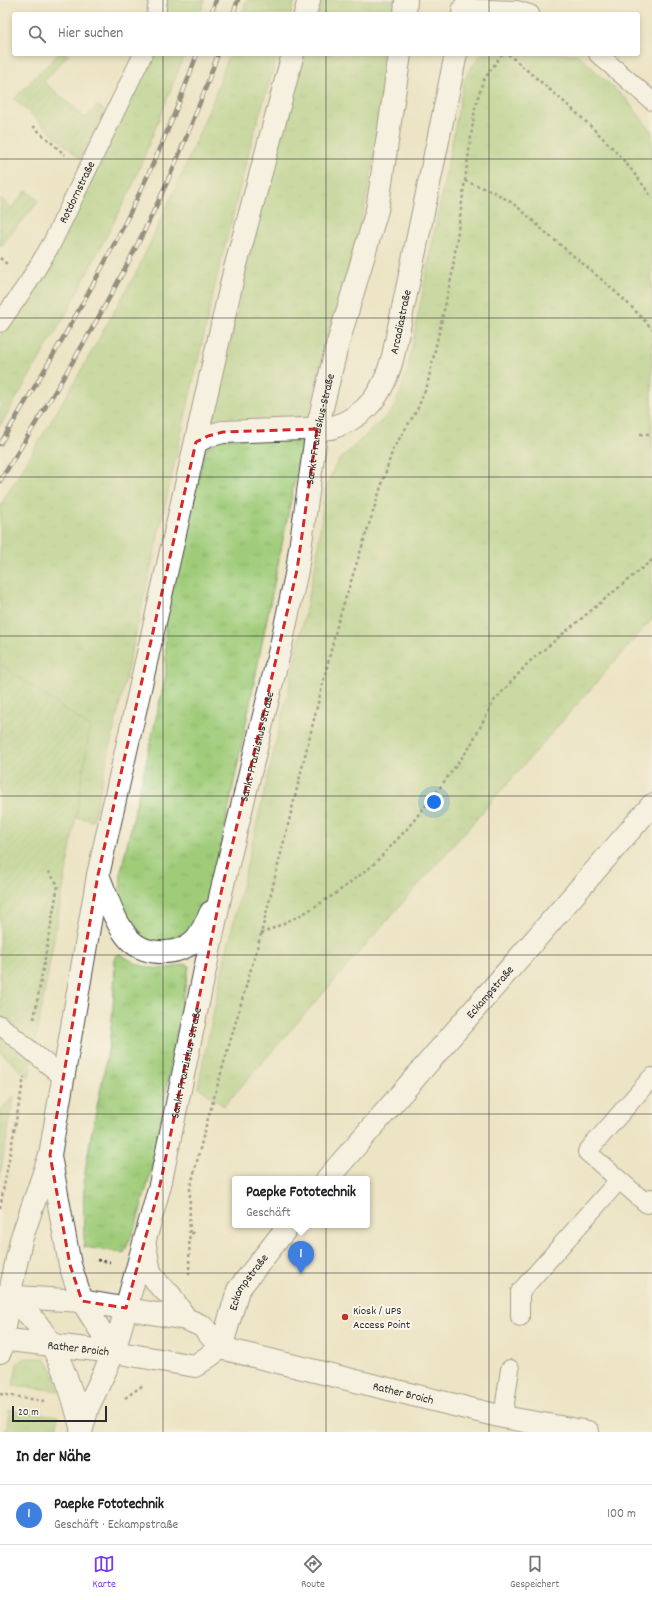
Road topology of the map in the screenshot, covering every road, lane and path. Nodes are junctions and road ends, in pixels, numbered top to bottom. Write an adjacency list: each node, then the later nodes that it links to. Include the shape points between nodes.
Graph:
1 (158, 0): 5 (lane)
2 (310, 0): 6 (main road)
3 (406, 0): 7 (main road)
4 (465, 7): 8 (lane)
5 (156, 12)
6 (306, 12)
7 (405, 12)
8 (524, 12)
9 (142, 56): 18 (lane, Rotdornstraße)
10 (291, 56): 26 (main road, via 234,272)
11 (400, 56): 23 (main road, Sankt-Franziskus-Straße, via 377,210 336,350)
12 (456, 56): 23 (main road, Arcadiastraße, via 383,388 372,402 346,424)
13 (501, 56): 19 (path, via 483,81 476,108)
14 (510, 56): 20 (path, via 598,132)
15 (600, 56): 16 (lane)
16 (652, 101)
17 (33, 126): 18 (path)
18 (85, 173): 21 (lane, Rotdornstraße, via 52,243)
19 (465, 181): 22 (path, via 503,197 520,208 534,223 634,308); 31 (path, via 452,274 427,386 417,410 393,449 338,622)
20 (652, 198)
21 (0, 323)
22 (652, 329)
23 (317, 429): 26 (main road, Arcadiastraße, via 223,432); 30 (main road, Sankt-Franziskus-Straße, via 297,570)
24 (640, 434): 25 (path)
25 (652, 434)
26 (196, 442): 29 (main road)
27 (652, 560): 31 (path, via 529,662 494,701 469,748 438,790 407,829 372,866 303,914)
28 (652, 805): 36 (main road, Eckampstraße)
29 (98, 875): 30 (main road, via 129,939 140,948 153,951 171,952 186,947 203,928); 34 (main road)
30 (221, 893): 42 (main road, Sankt-Franziskus-Straße, via 160,1185)
31 (261, 934): 40 (path, via 190,1189)
32 (0, 1026): 34 (lane)
33 (652, 1077): 37 (lane, via 587,1152)
34 (64, 1078): 35 (main road)
35 (50, 1155): 44 (main road); 45 (main road, via 70,1265)
36 (330, 1176)
37 (619, 1180): 38 (lane, via 647,1204); 47 (lane, via 520,1292)
38 (652, 1198)
39 (287, 1228): 51 (main road, Eckampstraße, via 238,1290)
40 (191, 1233): 41 (path); 43 (path)
41 (197, 1233)
42 (144, 1242): 46 (main road, Sankt-Franziskus-Straße); 48 (main road, via 150,1272)
43 (189, 1276)
44 (4, 1297): 45 (main road); 49 (main road); 50 (main road, via 28,1313)
45 (82, 1301): 46 (main road); 52 (main road)
46 (126, 1308): 48 (main road); 52 (main road, Sankt-Franziskus-Straße)
47 (520, 1317)
48 (186, 1319): 51 (main road, via 202,1326)
49 (1, 1344): 50 (main road, Rather Broich)
50 (52, 1344): 52 (main road, Rather Broich); 55 (main road, via 69,1382)
51 (221, 1348): 52 (main road, Rather Broich, via 195,1366); 54 (main road, Rather Broich)
52 (114, 1352): 55 (main road, Sankt-Franziskus-Straße, via 88,1407)
53 (510, 1369): 54 (lane)
54 (503, 1417): 56 (main road, Rather Broich)
55 (81, 1429)
56 (583, 1432)

